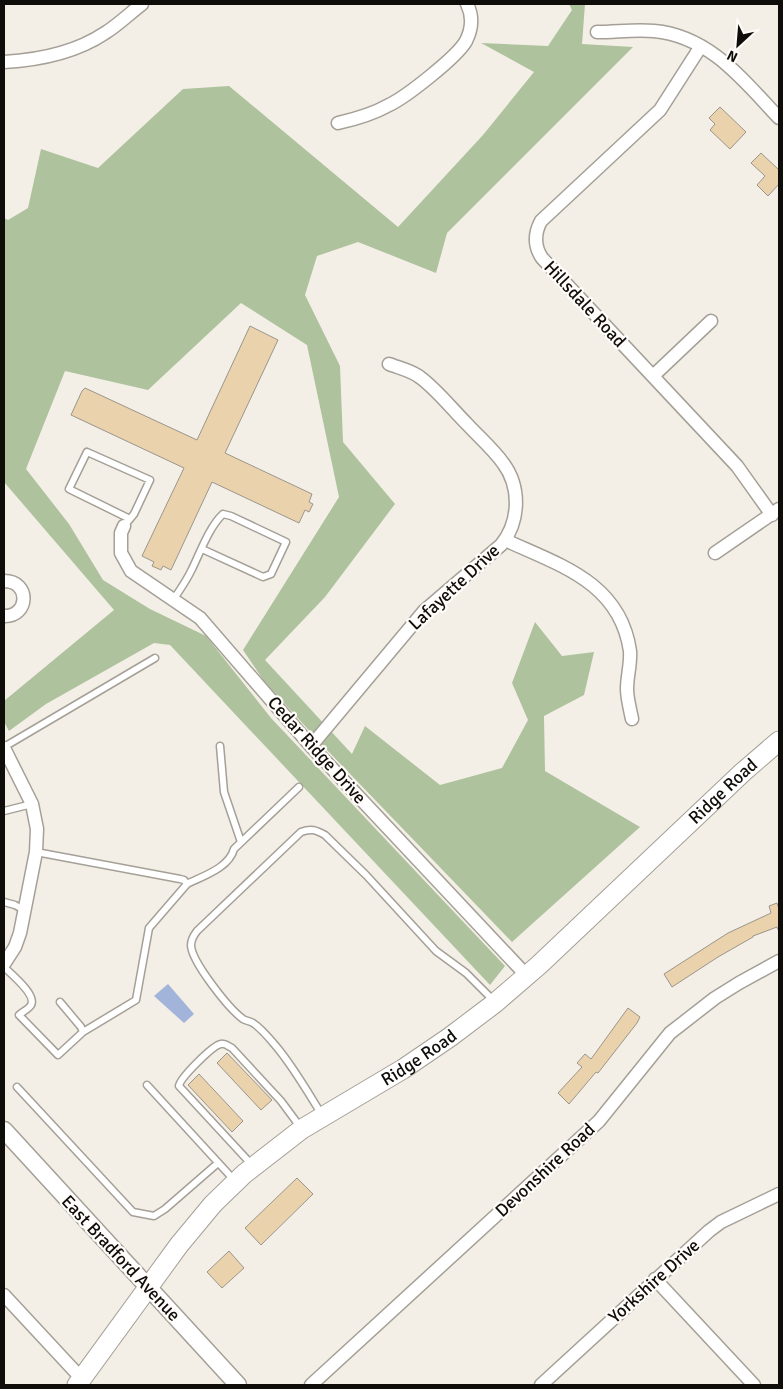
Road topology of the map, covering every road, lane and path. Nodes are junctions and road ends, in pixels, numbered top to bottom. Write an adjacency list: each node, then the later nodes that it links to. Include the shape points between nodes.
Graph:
1 (142, 4): 5 (street, via 105,33 80,46 32,60)
2 (467, 4): 7 (street, via 471,27 460,49 405,97 372,114)
3 (597, 32): 4 (street, via 654,30)
4 (701, 46): 6 (street, via 731,67); 10 (street, Hillsdale Road, via 660,110 541,221 535,237 542,258)
5 (4, 62)
6 (779, 118)
7 (338, 123)
8 (711, 321): 10 (street)
9 (390, 364): 13 (street, Lafayette Drive, via 420,377 503,463 513,481 516,501 514,520)
10 (653, 376): 11 (street, Hillsdale Road)
11 (775, 512): 15 (street)
12 (127, 523): 12 (lane, via 150,480 87,452 69,489); 17 (street, Cedar Ridge Drive, via 121,533 121,553 131,571)
13 (505, 540): 20 (street, via 579,575 599,589 611,604 621,619 628,641 630,665 627,688); 23 (street, Lafayette Drive, via 424,611)
14 (202, 549): 14 (lane, via 263,578 271,574 286,542 223,514); 17 (lane)
15 (715, 553)
16 (4, 581): 18 (street, via 11,581 19,587 24,601 14,614)
17 (173, 600): 23 (street, Cedar Ridge Drive, via 200,618)
18 (4, 616)
19 (155, 658): 24 (lane)
20 (632, 719)
21 (779, 741): 35 (main road, Ridge Road)
22 (220, 746): 28 (lane, via 224,792)
23 (311, 746): 35 (street, Cedar Ridge Drive)
24 (4, 748): 26 (street)
25 (299, 787): 28 (lane)
26 (32, 804): 27 (lane); 29 (street, via 37,829)
27 (4, 812)
28 (241, 842): 30 (lane, via 229,860)
29 (36, 852): 30 (lane, via 180,879); 32 (street)
30 (187, 884): 38 (lane, via 148,928 136,1000)
31 (4, 902): 32 (lane)
32 (24, 910): 34 (street, via 18,941)
33 (779, 961): 53 (street, Devonshire Road, via 715,998 670,1033 599,1121)
34 (4, 966): 38 (lane, via 30,993 32,1004 19,1015 58,1055)
35 (527, 976): 37 (main road, Ridge Road)
36 (60, 1002): 38 (lane)
37 (495, 1003): 41 (main road, Ridge Road, via 411,1064); 41 (lane, via 466,972 436,951 325,835 317,830 301,832 197,931 191,945 198,964 218,994 274,1044)
38 (83, 1032)
39 (147, 1085): 44 (lane)
40 (17, 1087): 44 (lane, via 133,1212 154,1216)
41 (322, 1116): 42 (main road, Ridge Road)
42 (302, 1129): 45 (main road, Ridge Road); 45 (lane, via 232,1048 226,1044 218,1045 186,1074 179,1086)
43 (4, 1130): 49 (street, East Bradford Avenue)
44 (218, 1163): 46 (lane)
45 (253, 1166): 46 (main road, Ridge Road)
46 (235, 1182): 49 (main road, Ridge Road, via 196,1224)
47 (779, 1194): 48 (street, Yorkshire Drive, via 721,1222)
48 (655, 1279): 54 (street, Yorkshire Drive); 55 (street)
49 (148, 1287): 51 (main road, Ridge Road); 52 (street, East Bradford Avenue)
50 (4, 1297): 51 (street)
51 (79, 1382)
52 (238, 1385)
53 (311, 1385)
54 (541, 1385)
55 (754, 1385)

